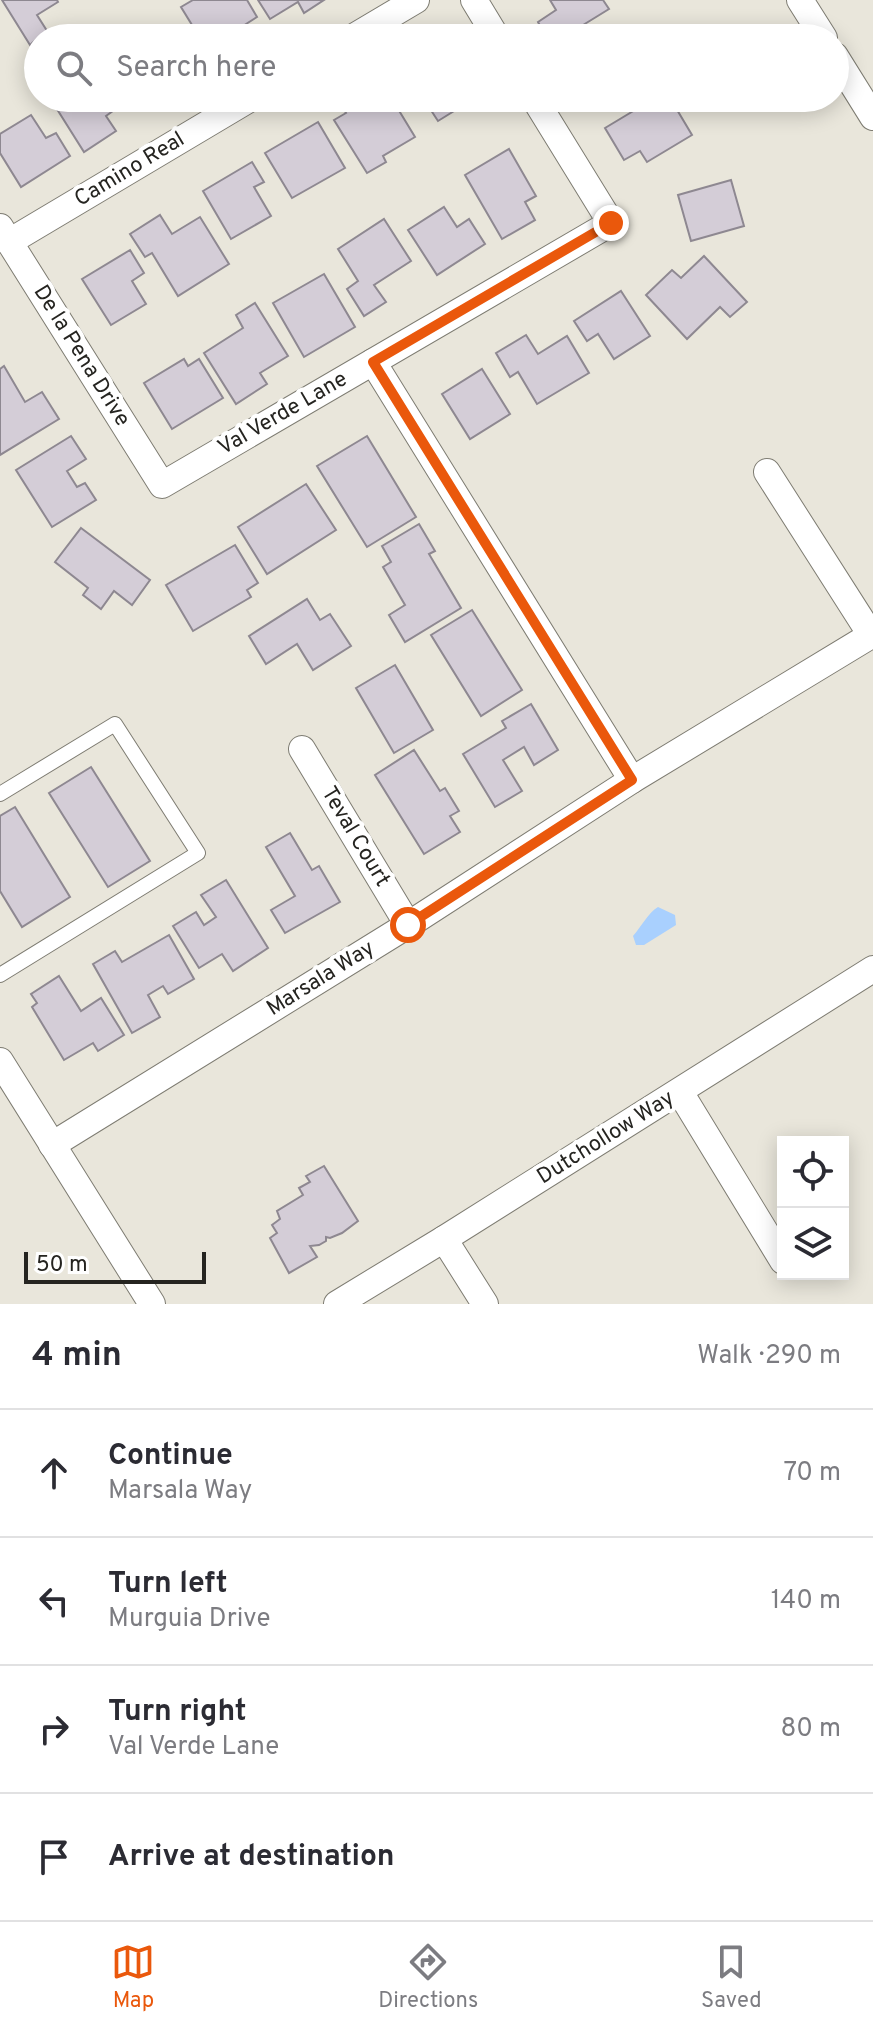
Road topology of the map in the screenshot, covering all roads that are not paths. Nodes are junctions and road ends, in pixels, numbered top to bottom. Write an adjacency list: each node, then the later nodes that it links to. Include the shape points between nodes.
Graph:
1 (416, 0): 4 (street)
2 (474, 0): 5 (street)
3 (800, 0): 6 (street)
4 (376, 24)
5 (489, 24)
6 (815, 24)
7 (849, 78): 10 (street)
8 (226, 112): 11 (street, Camino Real)
9 (543, 112): 12 (street, Val Verde Lane, via 611,223)
10 (873, 117)
11 (5, 234): 14 (street, De la Pena Drive)
12 (373, 362): 14 (street, Val Verde Lane); 17 (street)
13 (767, 472): 15 (street)
14 (162, 485)
15 (872, 634): 17 (street, Marsala Way)
16 (302, 749): 19 (street, Teval Court)
17 (632, 780): 19 (street, Marsala Way)
18 (0, 794): 21 (lane, via 115,724 198,853)
19 (408, 925): 24 (street, Marsala Way)
20 (873, 969): 23 (street, Dutchollow Way)
21 (0, 975)
22 (0, 1061): 24 (street)
23 (680, 1092): 25 (street, Dutchollow Way); 26 (street)
24 (52, 1145): 27 (street)
25 (444, 1239): 28 (street, Dutchollow Way); 29 (street)
26 (777, 1251)
27 (152, 1304)
28 (337, 1304)
29 (485, 1304)

